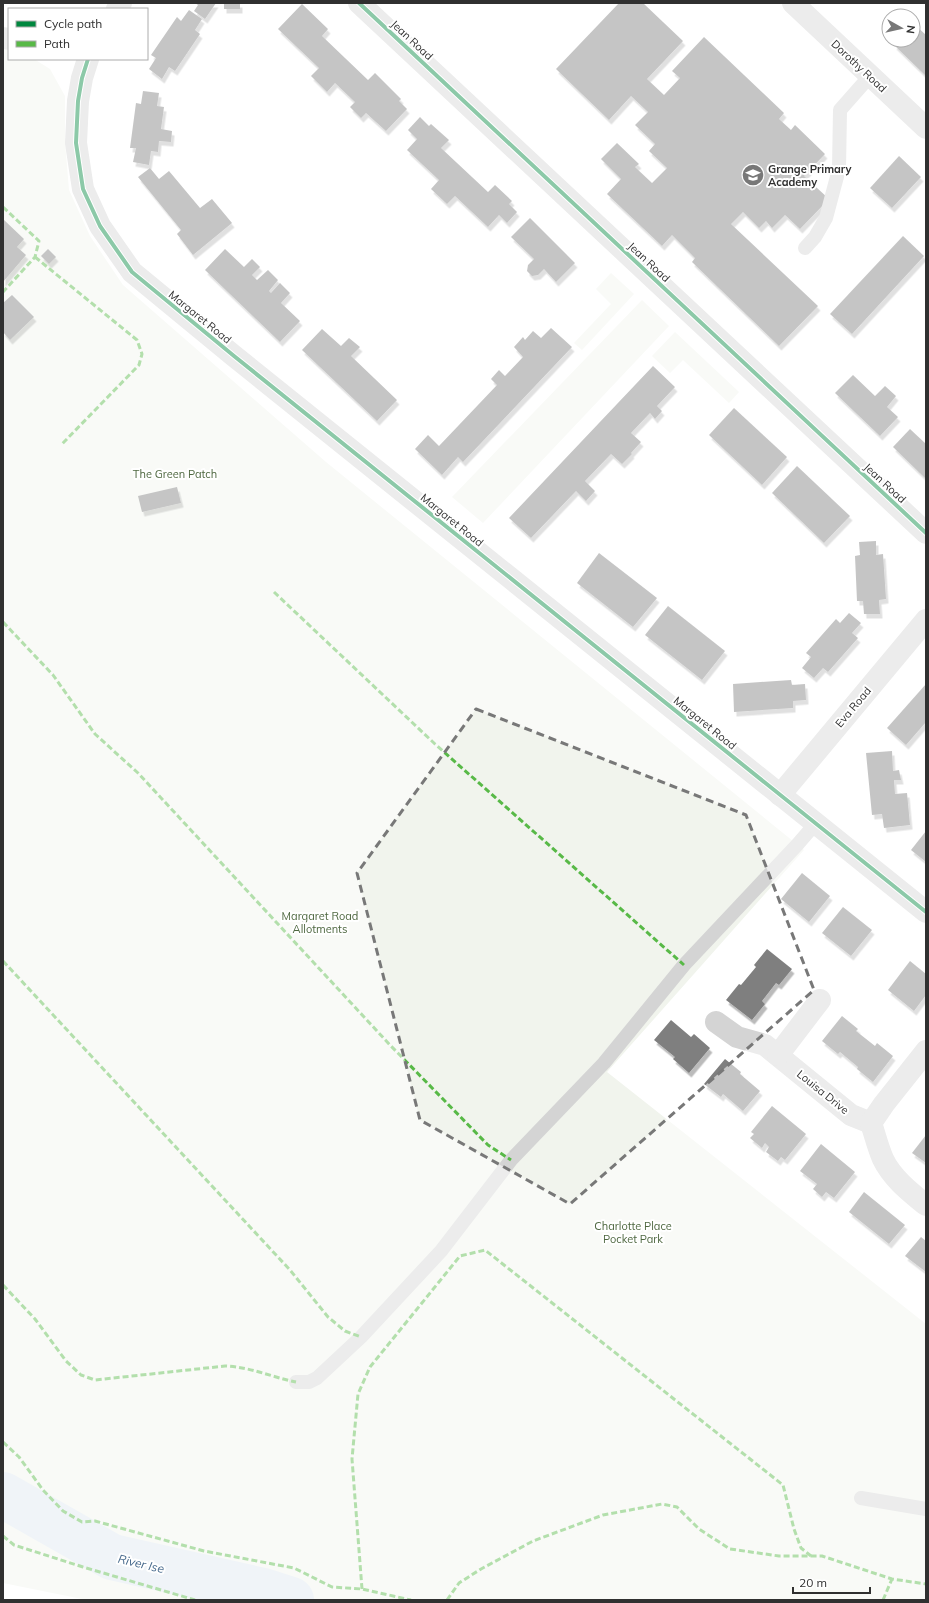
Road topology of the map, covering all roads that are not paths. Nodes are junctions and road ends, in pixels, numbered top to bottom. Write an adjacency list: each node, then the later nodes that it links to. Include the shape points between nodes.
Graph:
1 (360, 3): 7 (street, Jean Road)
2 (792, 3): 4 (street, Dorothy Road)
3 (85, 68): 9 (street, Margaret Road, via 78,101 76,142 83,189 100,226 132,272)
4 (870, 76): 5 (street, Dorothy Road); 6 (lane, via 840,110 839,169 826,218 816,237)
5 (926, 128)
6 (805, 248)
7 (926, 533)
8 (926, 620): 9 (street, Eva Road)
9 (780, 795): 10 (street, Margaret Road)
10 (816, 823): 11 (street, Margaret Road); 18 (lane, via 684,965 604,1063 511,1160 441,1251 361,1337 317,1378 309,1382)
11 (926, 912)
12 (820, 1000): 15 (street)
13 (716, 1022): 15 (street, Louisa Drive, via 737,1036 765,1045)
14 (926, 1051): 16 (street)
15 (778, 1055): 16 (street, Louisa Drive, via 852,1115)
16 (871, 1123): 17 (street, via 883,1160 908,1191)
17 (926, 1205)
18 (296, 1382)
19 (862, 1498): 20 (lane)
20 (926, 1509)

